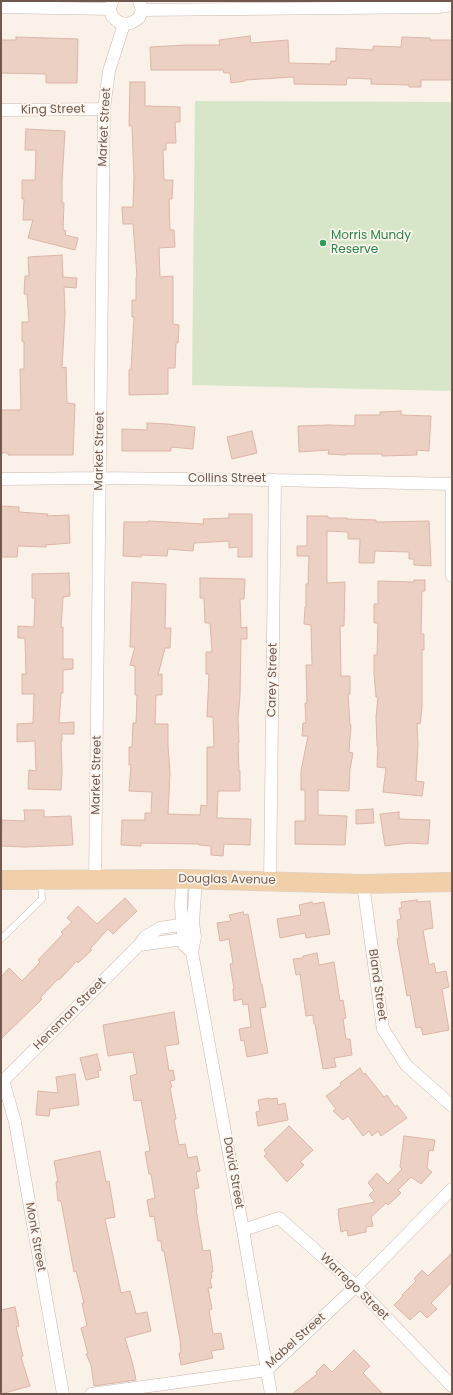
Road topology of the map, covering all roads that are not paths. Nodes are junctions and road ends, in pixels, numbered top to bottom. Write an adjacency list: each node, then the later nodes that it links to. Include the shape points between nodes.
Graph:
1 (112, 5): 4 (street); 5 (street, via 112,16 117,22)
2 (140, 5): 3 (street); 5 (street, via 138,18)
3 (452, 5)
4 (1, 7)
5 (124, 24): 6 (street, Market Street, via 109,71)
6 (104, 109): 7 (street, King Street); 8 (street, Market Street)
7 (1, 110)
8 (99, 478): 9 (street, Collins Street); 10 (street, Collins Street); 16 (street, Market Street)
9 (1, 480)
10 (275, 480): 11 (street, Collins Street); 17 (street, Carey Street)
11 (452, 484): 12 (street)
12 (452, 576)
13 (189, 879): 16 (main road, Douglas Avenue); 17 (main road, Douglas Avenue); 20 (street, David Street)
14 (1, 880): 15 (main road, Douglas Avenue)
15 (41, 880): 16 (main road, Douglas Avenue); 22 (lane, via 42,899)
16 (95, 880)
17 (270, 881): 19 (main road, Douglas Avenue)
18 (452, 882): 19 (main road, Douglas Avenue)
19 (364, 884): 25 (street, Bland Street, via 383,1029 406,1065)
20 (188, 923): 21 (street, David Street); 23 (street, Hensman Street, via 152,931)
21 (189, 938): 23 (street); 27 (street, David Street)
22 (1, 939)
23 (138, 945): 24 (street, Hensman Street)
24 (2, 1082): 31 (street, Monk Street, via 15,1122)
25 (452, 1106)
26 (452, 1189): 28 (street, Mabel Street)
27 (243, 1230): 28 (street, Warrego Street, via 279,1218); 29 (street, David Street)
28 (356, 1286): 29 (street, Mabel Street); 30 (street, Warrego Street)
29 (267, 1370): 32 (street, Mabel Street); 33 (street, David Street)
30 (452, 1386)
31 (63, 1394)
32 (91, 1394)
33 (271, 1394)

